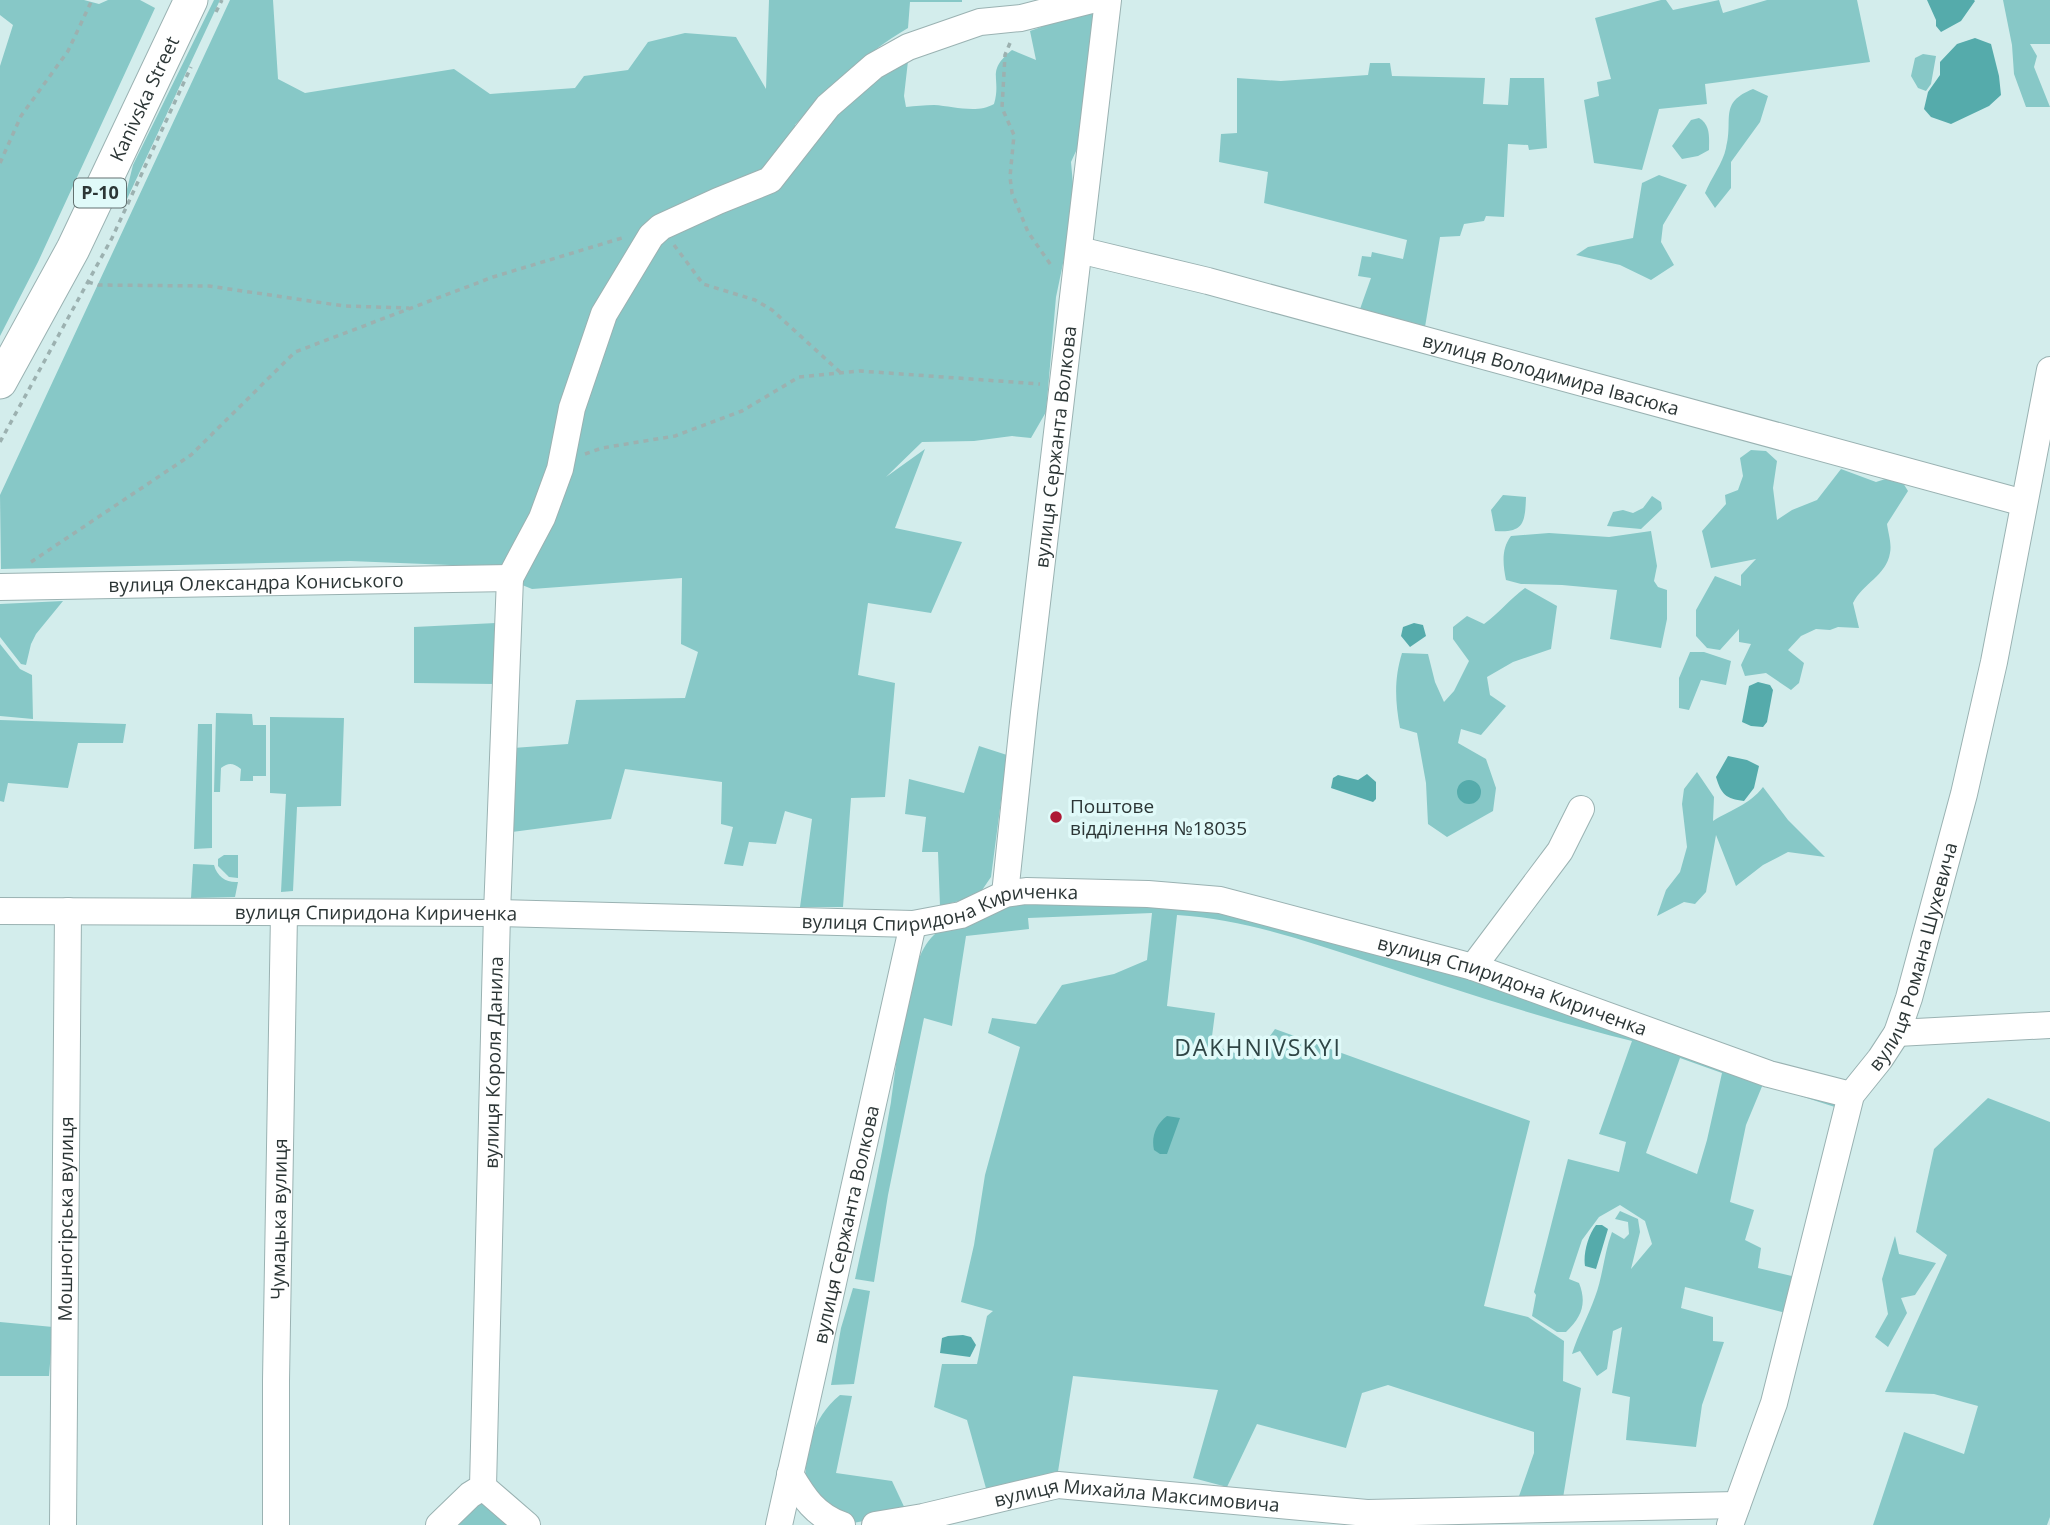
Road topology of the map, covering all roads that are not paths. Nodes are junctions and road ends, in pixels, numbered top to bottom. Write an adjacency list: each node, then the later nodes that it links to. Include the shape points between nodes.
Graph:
1 (191, 0): 6 (main road, Kanivska Street / Р-10, via 73,249)
2 (1092, 0): 8 (street, via 1021,18 980,22 908,47 874,66 828,106 770,180 661,226 604,314 542,518)
3 (1108, 0): 4 (street, вулиця Сержанта Волкова)
4 (1079, 250): 7 (street, вулиця Володимира Івасюка); 11 (street, вулиця Сержанта Волкова)
5 (2050, 370): 7 (street, вулиця Романа Шухевича)
6 (0, 382)
7 (2024, 503): 19 (street, вулиця Романа Шухевича, via 1967,780)
8 (510, 578): 9 (street, вулиця Олександра Кониського); 15 (street, вулиця Короля Данила)
9 (0, 587)
10 (1581, 809): 17 (street, via 1560,851)
11 (1005, 894): 16 (street, вулиця Спиридона Кириченка, via 961,915); 17 (street, вулиця Спиридона Кириченка, via 1148,894 1220,900)
12 (0, 911): 13 (street, вулиця Спиридона Кириченка)
13 (68, 911): 14 (street, вулиця Спиридона Кириченка); 24 (street, Мошногірська вулиця)
14 (284, 913): 15 (street, вулиця Спиридона Кириченка); 25 (street, Чумацька вулиця)
15 (497, 913): 16 (street, вулиця Спиридона Кириченка); 22 (street, вулиця Короля Данила)
16 (913, 924): 21 (street, вулиця Сержанта Волкова)
17 (1473, 967): 20 (street, вулиця Спиридона Кириченка, via 1769,1074)
18 (2050, 1025): 19 (street)
19 (1897, 1033): 20 (street, вулиця Романа Шухевича)
20 (1851, 1095): 23 (street, вулиця Романа Шухевича, via 1774,1402)
21 (790, 1474): 28 (street, вулиця Сержанта Волкова); 29 (street, via 817,1512)
22 (484, 1487): 26 (street); 27 (street)
23 (1733, 1515): 30 (street, вулиця Михайла Максимовича, via 1367,1513 1058,1485)
24 (63, 1525)
25 (276, 1525)
26 (439, 1525)
27 (527, 1525)
28 (779, 1525)
29 (842, 1525)
30 (874, 1525)

